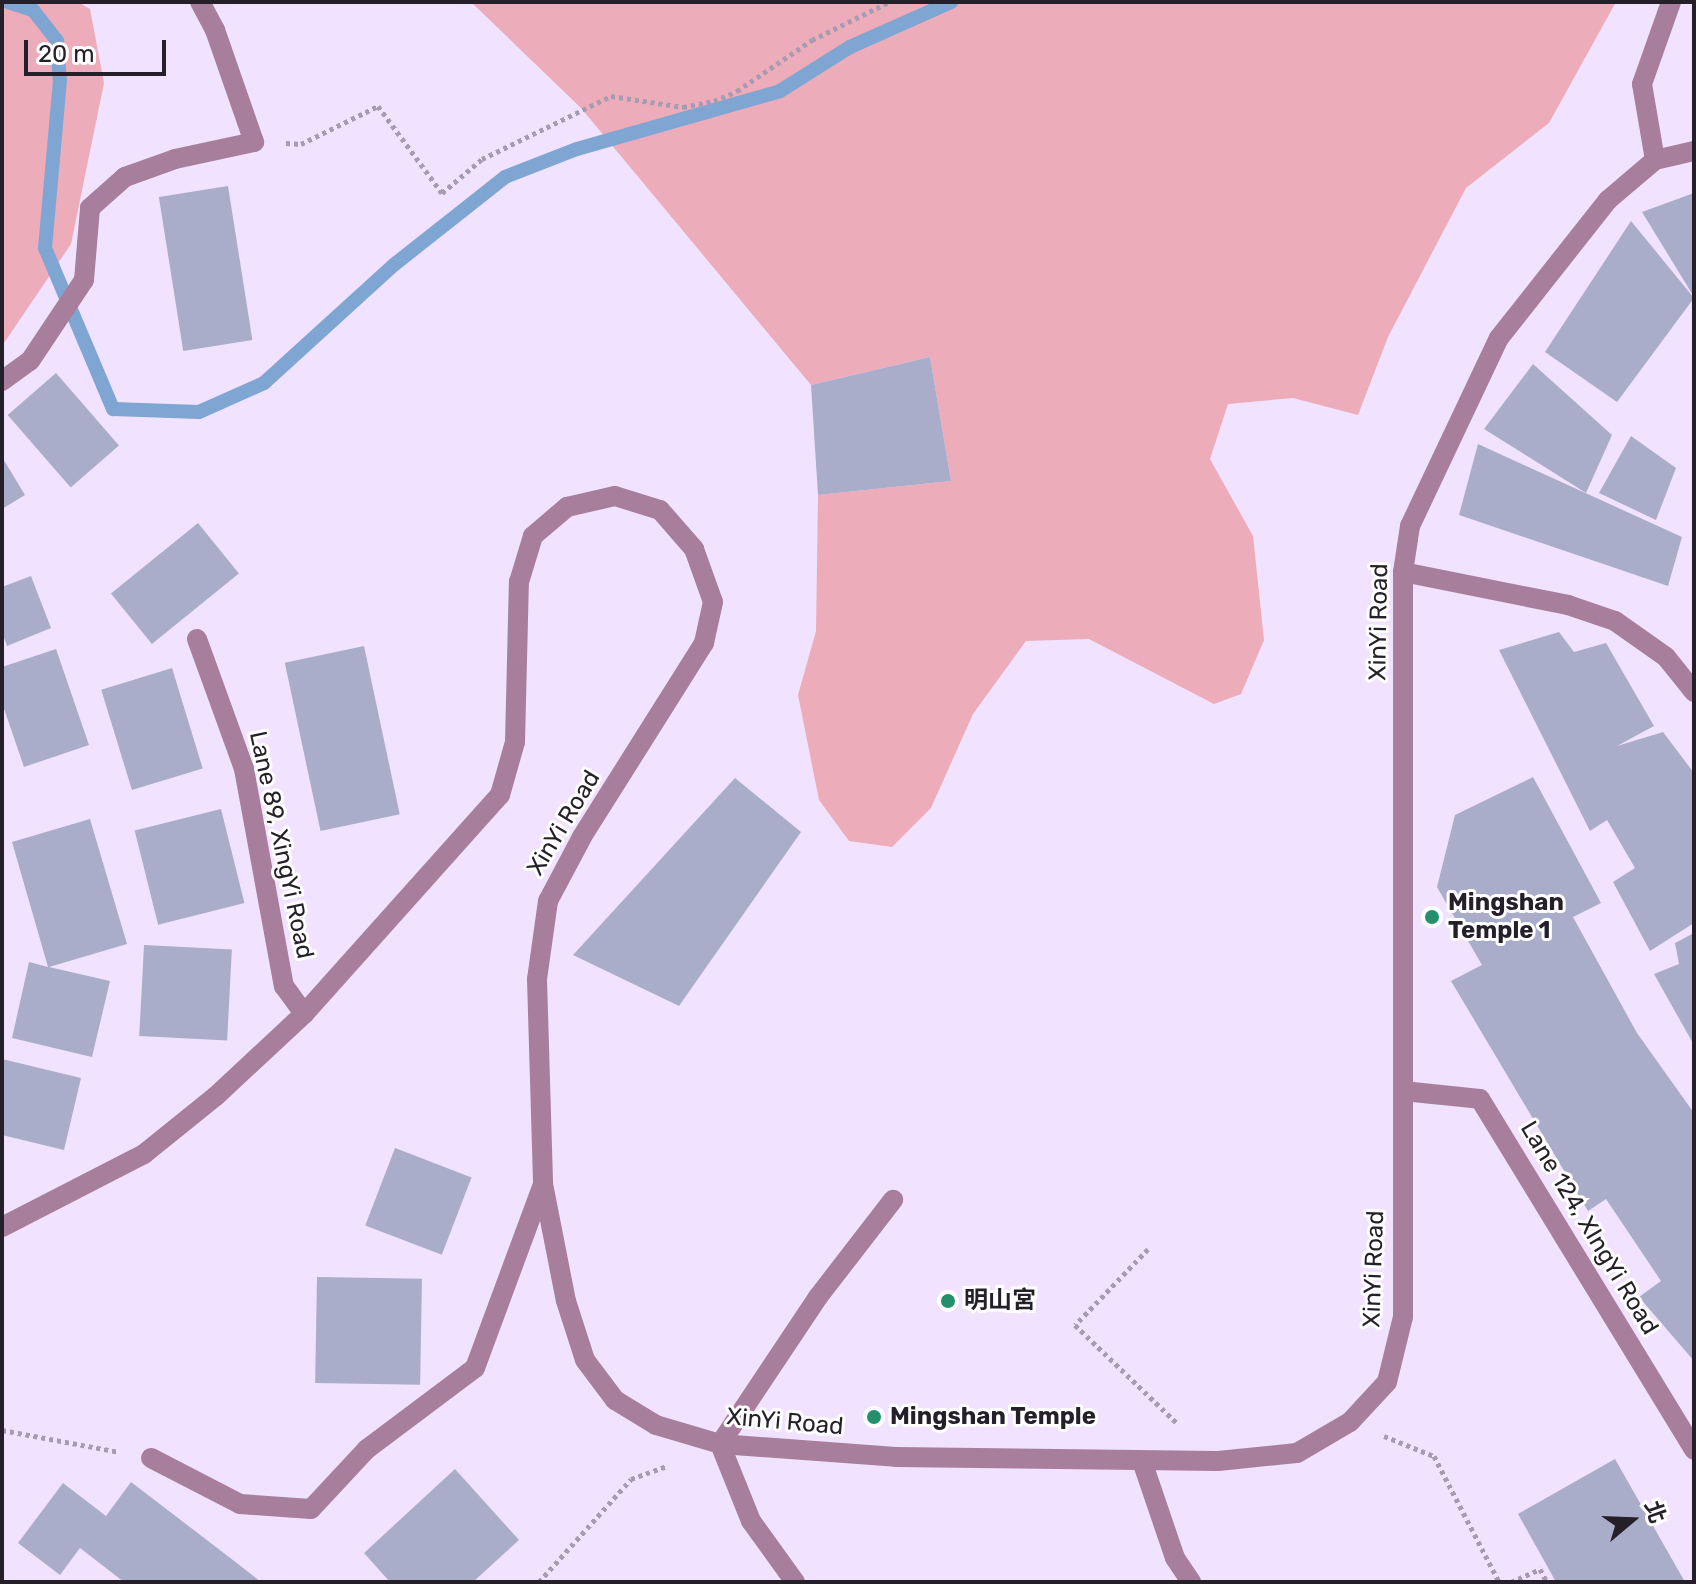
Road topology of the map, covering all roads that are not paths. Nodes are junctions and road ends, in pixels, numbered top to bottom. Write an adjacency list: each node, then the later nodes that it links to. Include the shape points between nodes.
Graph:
1 (200, 2): 5 (street, via 254,142 175,159 125,177 90,208 84,280 30,361)
2 (1671, 2): 4 (street, via 1642,84)
3 (1694, 151): 4 (street, XinYi Road)
4 (1655, 160): 6 (street, XinYi Road, via 1608,200 1499,338 1410,526)
5 (2, 381)
6 (1403, 572): 8 (street, via 1568,605 1615,621 1666,657); 10 (street, XinYi Road)
7 (197, 639): 9 (street, Lane 89, XingYi Road, via 244,769 284,986)
8 (1694, 692)
9 (304, 1014): 11 (street, XinYi Road, via 500,795 515,742 519,582 533,536 567,507 615,496 660,510 694,549 713,602 704,643 582,837 548,901 537,979); 13 (street, XinYi Road, via 144,1154)
10 (1403, 1091): 15 (street, Lane 124, XIngYi Road, via 1480,1099); 17 (street, XinYi Road, via 1403,1317 1387,1382 1350,1422 1297,1453)
11 (543, 1184): 14 (street, XinYi Road, via 566,1301 585,1360 615,1400 656,1425); 16 (street, via 475,1368 367,1449 311,1509 240,1504)
12 (893, 1200): 14 (street, via 818,1297)
13 (2, 1227)
14 (720, 1444): 17 (street, XinYi Road, via 896,1457); 18 (street, via 751,1521)
15 (1694, 1450)
16 (151, 1458)
17 (1142, 1461): 19 (street, via 1175,1558)
18 (795, 1582)
19 (1191, 1582)

